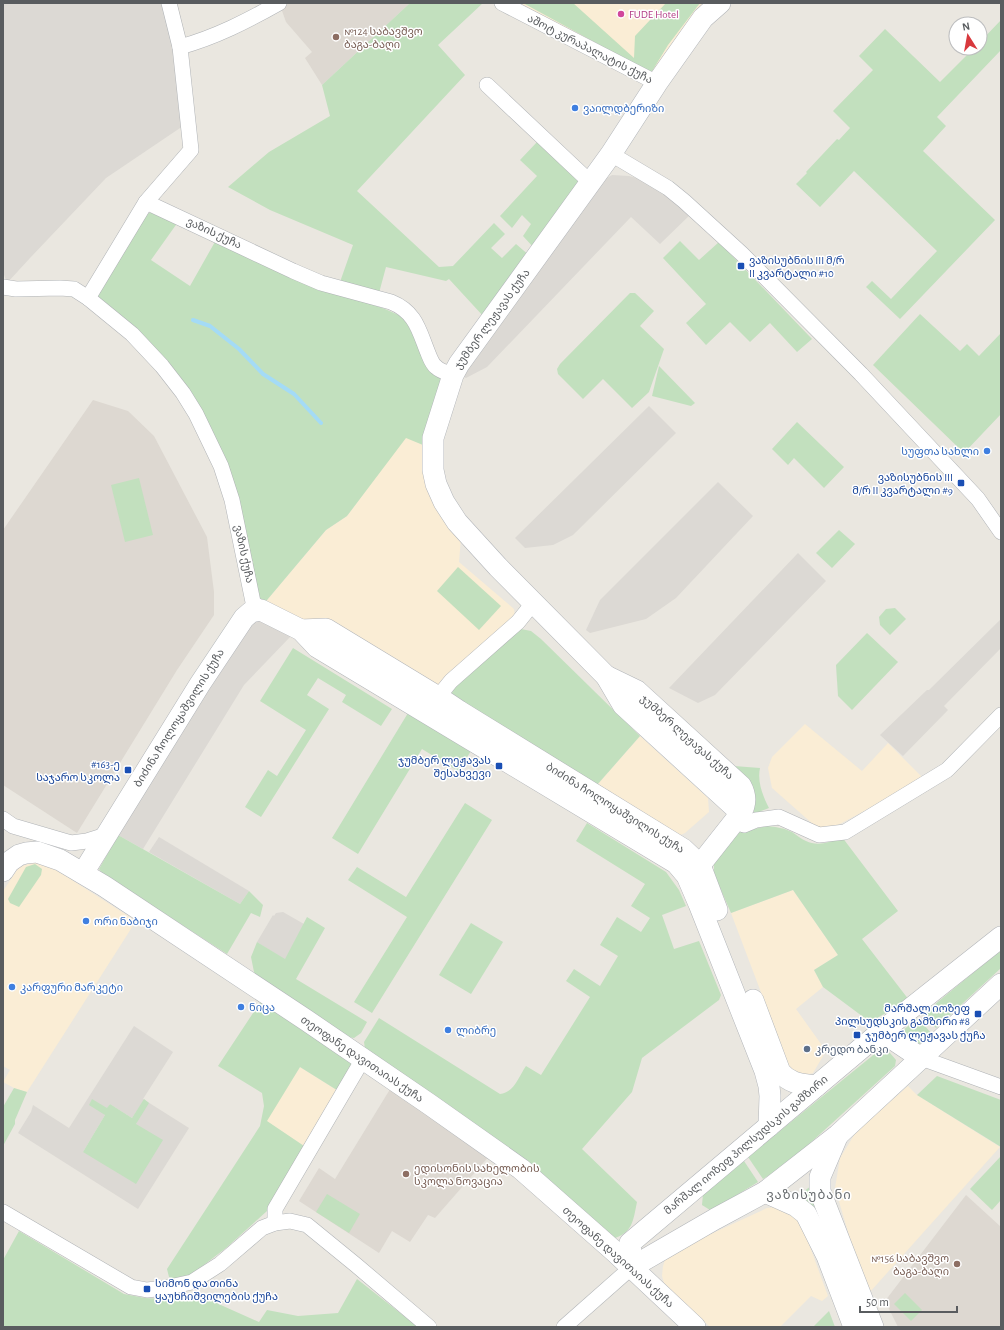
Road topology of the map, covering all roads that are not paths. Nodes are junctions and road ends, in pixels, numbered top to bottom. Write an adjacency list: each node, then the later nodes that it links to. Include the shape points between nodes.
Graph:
1 (169, 3): 5 (street)
2 (279, 3): 5 (street, via 235,27)
3 (502, 3): 6 (street, აშოტ კურაპალატის ქუჩა)
4 (720, 3): 6 (street, ჯუმბერ ლეჟავას ქუჩა, via 703,18)
5 (180, 47): 10 (street, via 191,150)
6 (657, 83): 8 (street, ჯუმბერ ლეჟავას ქუჩა)
7 (488, 85): 9 (street)
8 (611, 154): 9 (street, ჯუმბერ ლეჟავას ქუჩა); 14 (street, via 668,188 742,254 973,493)
9 (590, 182): 13 (street, ჯუმბერ ლეჟავას ქუჩა)
10 (146, 202): 12 (street); 13 (street, ვაზის ქუჩა, via 321,283 400,306 417,324 436,368)
11 (3, 287): 12 (street, ვაზის ქუჩა, via 74,289)
12 (88, 298): 16 (street, ვაზის ქუჩა, via 132,334 162,366 196,414 221,466 232,500 254,602)
13 (453, 375): 15 (street, ჯუმბერ ლეჟავას ქუჩა, via 433,438 436,484 457,522)
14 (1001, 532)
15 (534, 602): 17 (street, via 518,622 451,681); 19 (street, ჯუმბერ ლეჟავას ქუჩა, via 606,676 623,706)
16 (261, 610): 17 (street, ბიძინა ჩოლოყაშვილის ქუჩა, via 301,630 326,629); 21 (street, ბიძინა ჩოლოყაშვილის ქუჩა, via 251,612 244,618)
17 (442, 707): 22 (street, ბიძინა ჩოლოყაშვილის ქუჩა, via 586,799 683,849)
18 (1001, 715): 19 (street, via 947,770 845,832 819,835 779,816 744,825)
19 (739, 817): 22 (street)
20 (3, 819): 21 (street, via 13,826 71,843)
21 (106, 835): 24 (street, ბიძინა ჩოლოყაშვილის ქუჩა)
22 (694, 871): 30 (street, ბიძინა ჩოლოყაშვილის ქუჩა, via 780,1072 793,1082); 32 (street, ბიძინა ჩოლოყაშვილის ქუჩა, via 770,1086)
23 (3, 872): 24 (street, თეოფანე დავითაიას ქუჩა, via 9,862 19,855 37,852 60,860)
24 (83, 873): 29 (street, თეოფანე დავითაიას ქუჩა)
25 (1001, 937): 27 (street, მარშალ იოზეფ პილსუდსკის გამზირი)
26 (1001, 984): 28 (street)
27 (877, 1035): 28 (street, via 894,1040); 30 (street, მარშალ იოზეფ პილსუდსკის გამზირი)
28 (921, 1058): 31 (street); 33 (street)
29 (363, 1059): 38 (street, via 275,1208); 39 (street, თეოფანე დავითაიას ქუჩა, via 521,1169)
30 (816, 1086): 32 (street, მარშალ იოზეფ პილსუდსკის გამზირი)
31 (1001, 1087)
32 (769, 1126): 34 (street, მარშალ იოზეფ პილსუდსკის გამზირი)
33 (838, 1135): 35 (street); 44 (street, via 820,1177 820,1191)
34 (707, 1179): 37 (street, via 694,1197 697,1209 703,1215); 39 (street, მარშალ იოზეფ პილსუდსკის გამზირი, via 630,1243)
35 (765, 1192): 37 (street); 43 (street, via 796,1206 806,1214 827,1256)
36 (3, 1212): 38 (street, via 131,1287 148,1290 192,1282 220,1264 262,1228)
37 (715, 1219): 39 (street)
38 (275, 1223): 40 (street, via 290,1221 307,1225)
39 (632, 1267): 41 (street); 42 (street, თეოფანე დავითაიას ქუჩა)
40 (429, 1327)
41 (564, 1327)
42 (695, 1327)
43 (854, 1327)
44 (873, 1327)

